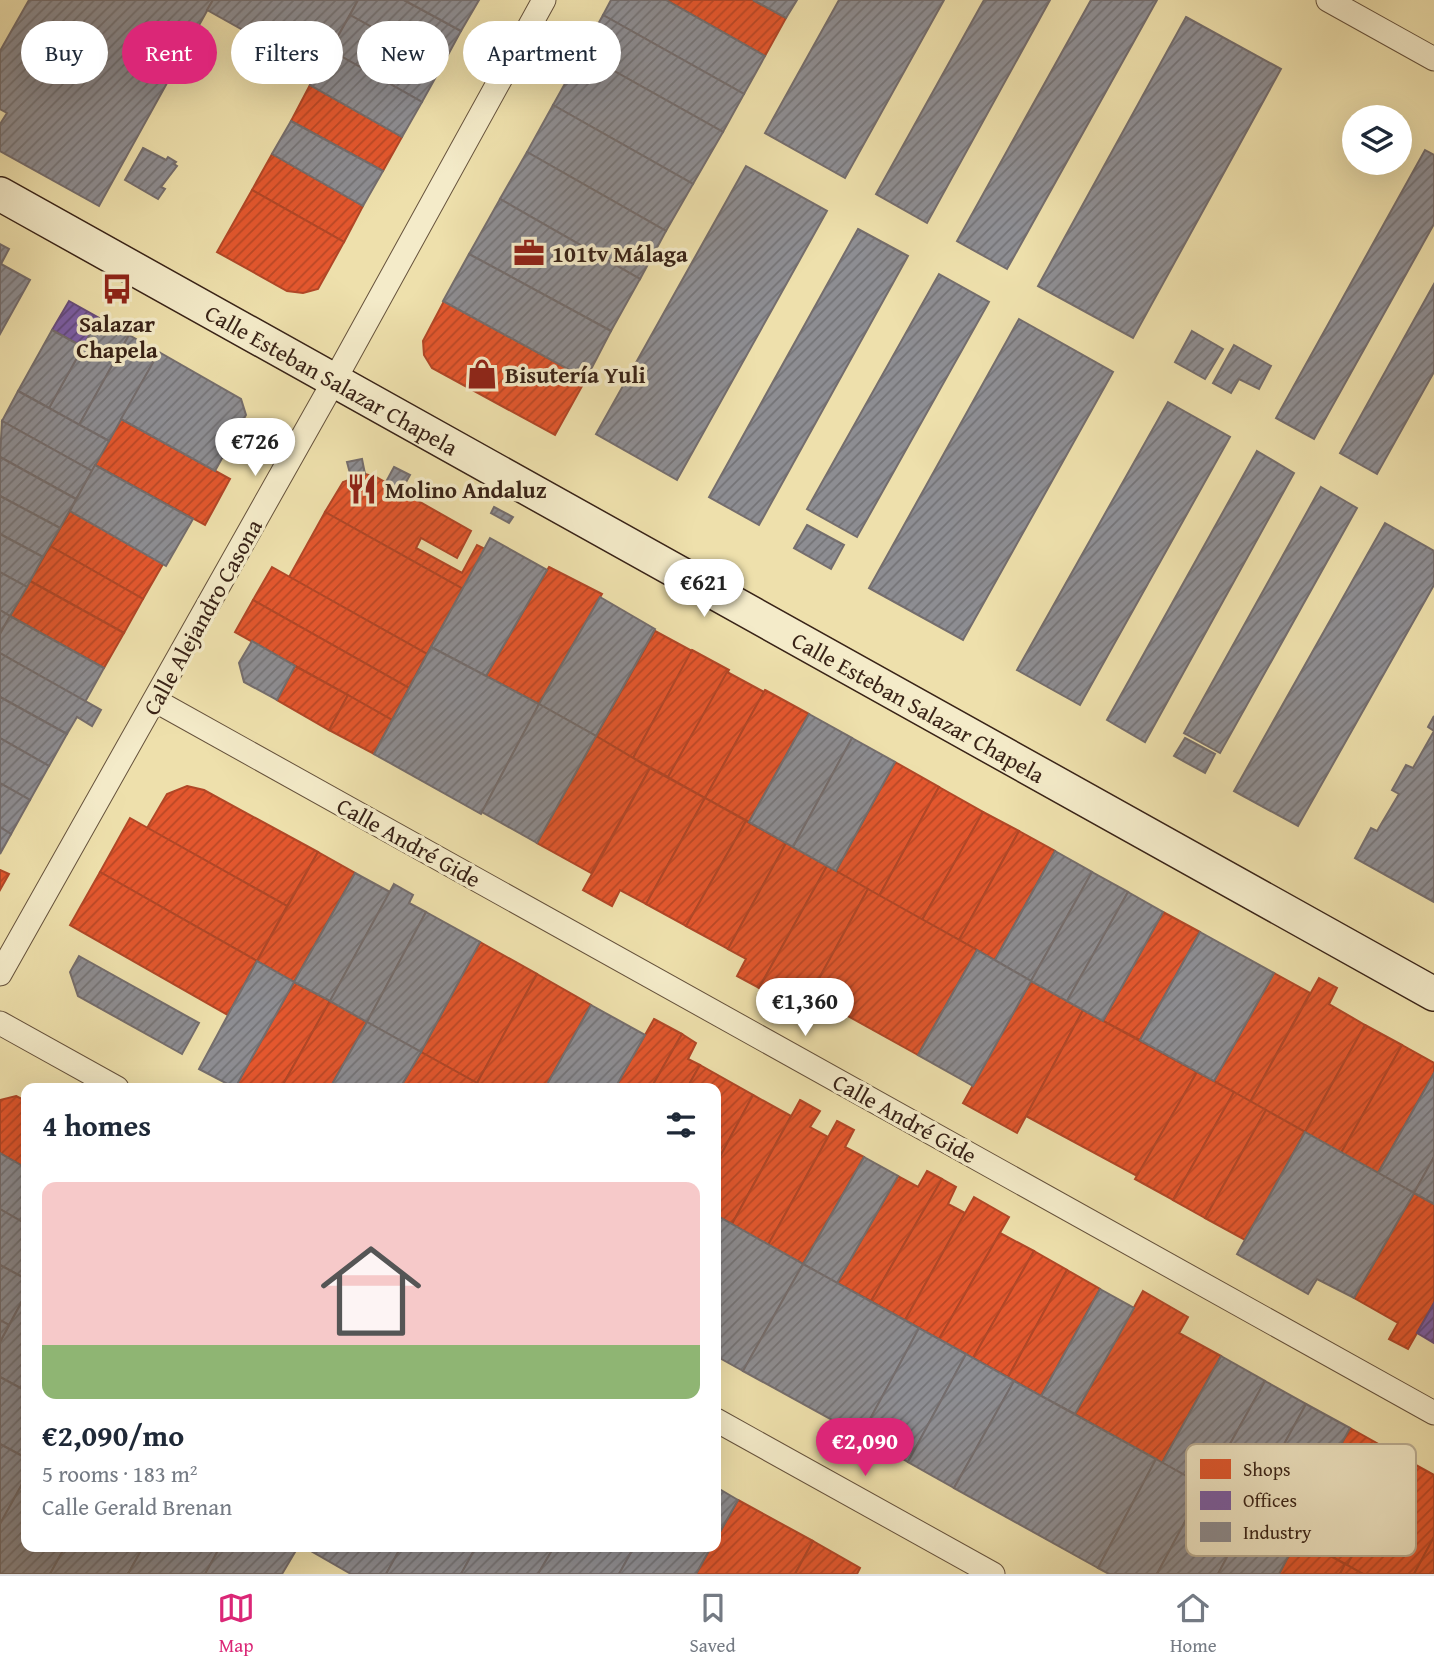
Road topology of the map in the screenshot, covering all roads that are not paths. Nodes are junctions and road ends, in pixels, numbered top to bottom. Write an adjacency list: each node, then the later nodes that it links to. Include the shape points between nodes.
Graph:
1 (544, 0): 5 (street, Calle Alejandro Casona)
2 (1328, 0): 3 (street)
3 (1434, 59)
4 (0, 194): 5 (street, Calle Esteban Salazar Chapela)
5 (334, 381): 6 (street, Calle Alejandro Casona); 8 (street, Calle Esteban Salazar Chapela)
6 (156, 701): 7 (street, Calle Alejandro Casona); 11 (street, Calle André Gide)
7 (0, 974)
8 (1434, 994)
9 (0, 1023): 10 (street)
10 (108, 1083)
11 (1434, 1413)
12 (721, 1423): 13 (street)
13 (993, 1574)

